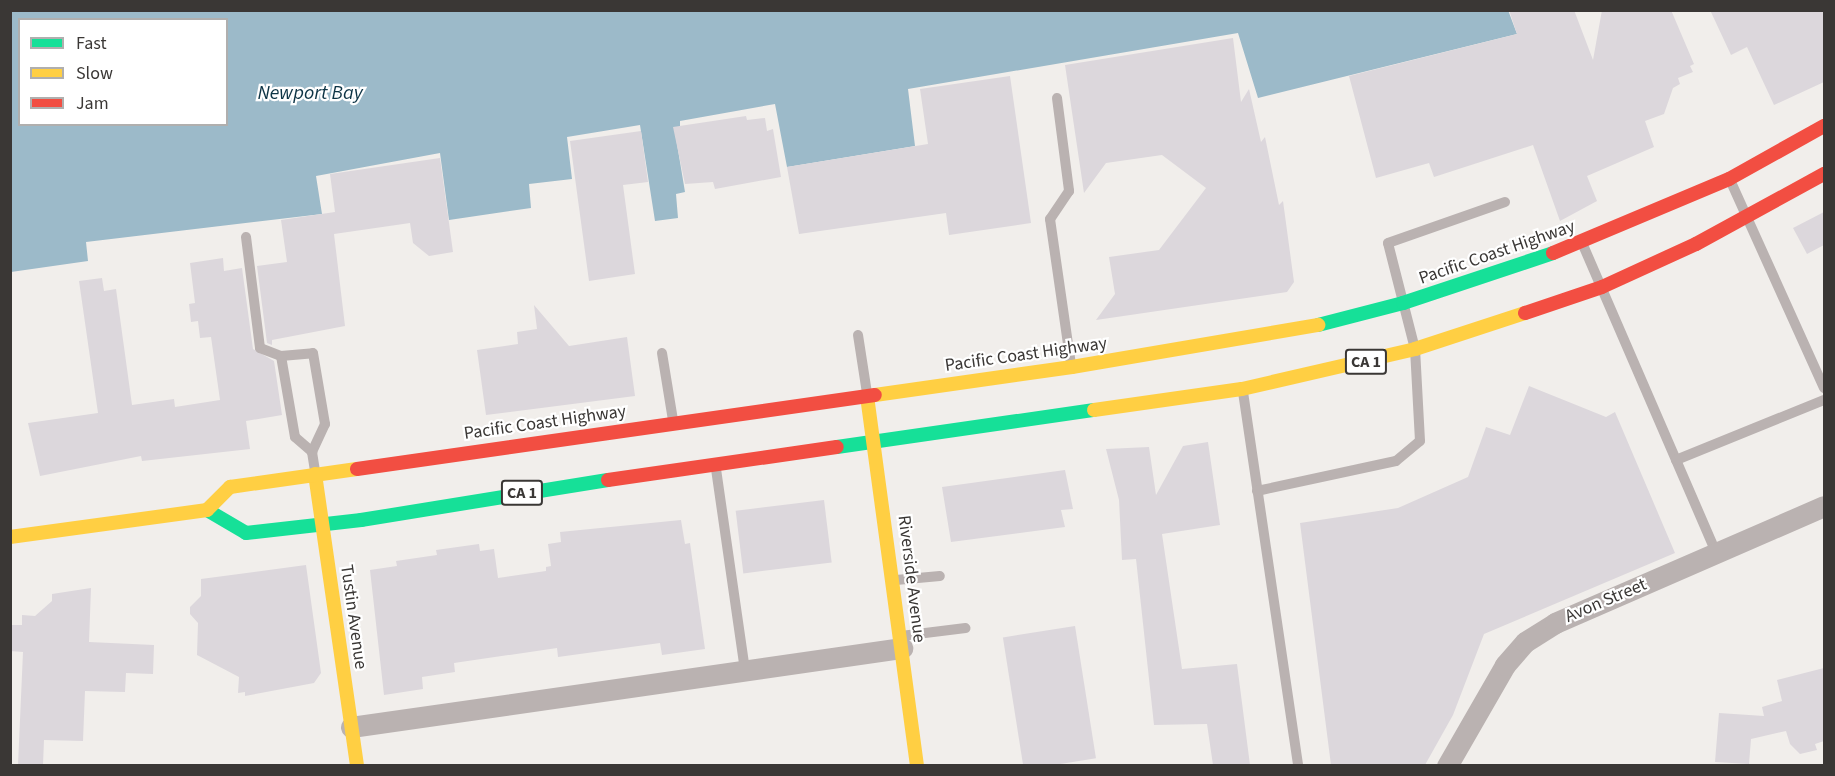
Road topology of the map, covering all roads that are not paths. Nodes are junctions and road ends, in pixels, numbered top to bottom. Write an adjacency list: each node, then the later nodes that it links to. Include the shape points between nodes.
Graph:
1 (1057, 98): 15 (lane, via 1069,190 1050,219)
2 (1824, 126): 4 (main road, Pacific Coast Highway)
3 (1824, 174): 6 (main road, CA 1)
4 (1729, 179): 6 (lane); 8 (main road, Pacific Coast Highway)
5 (1505, 202): 10 (lane, via 1388,243)
6 (1749, 216): 9 (main road, CA 1); 16 (lane)
7 (246, 237): 14 (lane, via 260,348)
8 (1582, 243): 9 (lane); 10 (main road, Pacific Coast Highway)
9 (1602, 287): 12 (main road, CA 1); 23 (lane)
10 (1403, 303): 12 (lane); 15 (main road, Pacific Coast Highway, via 1220,345)
11 (858, 335): 18 (lane)
12 (1415, 348): 17 (main road, CA 1); 26 (lane, via 1420,441 1396,461)
13 (662, 353): 20 (lane)
14 (281, 356): 22 (lane, via 295,437); 22 (lane, via 313,353 325,424)
15 (1072, 367): 18 (main road, Pacific Coast Highway)
16 (1824, 388)
17 (1242, 389): 21 (main road, CA 1); 26 (lane)
18 (867, 396): 20 (main road, Pacific Coast Highway); 21 (main road, Riverside Avenue)
19 (1824, 400): 23 (lane)
20 (674, 423): 25 (main road, Pacific Coast Highway)
21 (874, 442): 24 (main road, CA 1); 33 (main road, Riverside Avenue)
22 (312, 452): 25 (lane)
23 (1676, 460): 31 (lane)
24 (715, 465): 29 (main road, CA 1); 36 (lane)
25 (315, 474): 28 (main road, Pacific Coast Highway, via 230,487); 29 (main road, Tustin Avenue)
26 (1257, 491): 40 (lane)
27 (1824, 506): 31 (street, Avon Street)
28 (207, 510): 29 (main road, CA 1, via 246,533); 30 (main road)
29 (322, 524): 37 (main road, Tustin Avenue)
30 (10, 537)
31 (1716, 553): 41 (street, Avon Street, via 1555,623 1525,642 1505,665)
32 (940, 576): 33 (lane)
33 (893, 580): 35 (main road, Riverside Avenue)
34 (966, 628): 35 (lane)
35 (901, 642): 36 (street); 39 (main road, Riverside Avenue)
36 (745, 670): 37 (street)
37 (351, 727): 38 (main road, Tustin Avenue)
38 (357, 765)
39 (917, 765)
40 (1298, 765)
41 (1447, 765)

